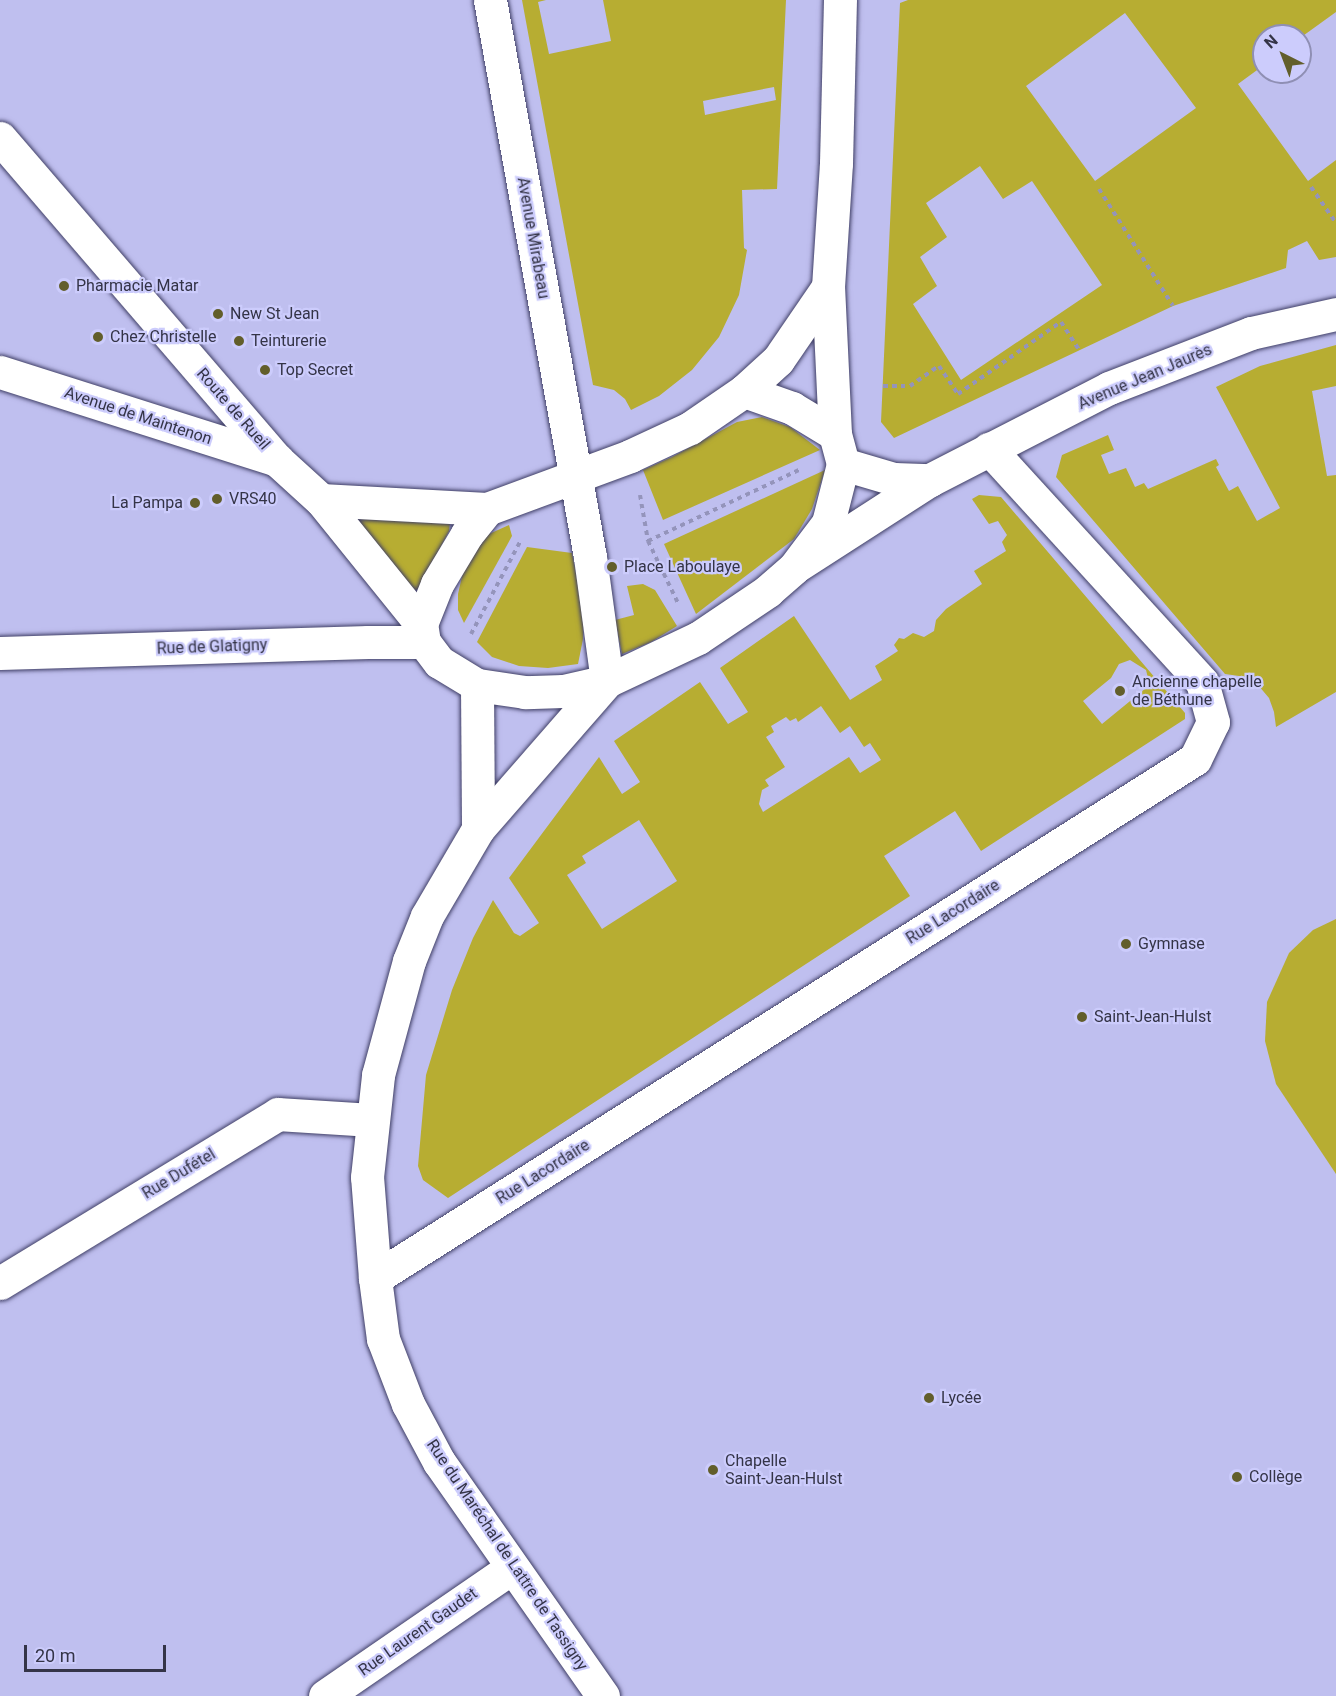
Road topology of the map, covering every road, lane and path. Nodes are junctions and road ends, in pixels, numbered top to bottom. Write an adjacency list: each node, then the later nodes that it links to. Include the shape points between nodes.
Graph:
1 (490, 0): 18 (street, Avenue Mirabeau)
2 (840, 0): 7 (street)
3 (0, 138): 17 (street, Route de Rueil)
4 (1311, 187): 6 (path)
5 (1099, 189): 8 (path)
6 (1336, 223)
7 (828, 287): 13 (street, via 778,360); 15 (street)
8 (1173, 306)
9 (1336, 314): 14 (street, Avenue Jean Jaurès, via 1251,333 1109,388)
10 (1080, 351): 12 (path, via 1060,322 958,394 939,366 910,386)
11 (0, 372): 17 (street, Avenue de Maintenon)
12 (883, 386)
13 (744, 391): 15 (street, Avenue Jean Jaurès, via 792,408); 16 (street, via 690,428)
14 (989, 449): 19 (street, Avenue Jean Jaurès); 32 (street, Rue Lacordaire, via 1202,682 1213,722 1196,759)
15 (840, 450): 19 (street, Avenue Jean Jaurès, via 894,479); 23 (path); 24 (street, via 828,523)
16 (630, 456): 18 (street); 23 (path)
17 (277, 460): 21 (street, Route de Rueil)
18 (576, 476): 20 (street); 28 (street, Avenue Mirabeau)
19 (930, 480): 24 (street, Avenue Jean Jaurès)
20 (526, 496): 22 (street); 26 (path, via 519,543 471,634)
21 (321, 500): 22 (street); 26 (street, Route de Rueil)
22 (487, 509): 26 (street, via 437,584)
23 (648, 541): 25 (path)
24 (794, 568): 25 (street, via 768,591)
25 (698, 638): 28 (street)
26 (428, 643): 27 (street, Rue de Glatigny); 29 (street)
27 (0, 653)
28 (607, 681): 29 (street, via 563,691 525,692); 30 (street, Rue du Maréchal de Lattre de Tassigny)
29 (477, 685): 30 (street)
30 (478, 829): 31 (street, Rue du Maréchal de Lattre de Tassigny, via 427,916 409,961 386,1040)
31 (371, 1120): 32 (street, Rue du Maréchal de Lattre de Tassigny, via 367,1177); 33 (street, Rue Dufétel, via 278,1114)
32 (375, 1278): 34 (street, Rue du Maréchal de Lattre de Tassigny, via 383,1339 408,1404 439,1462)
33 (0, 1283)
34 (511, 1568): 35 (street, Rue Laurent Gaudet); 36 (street, Rue du Maréchal de Lattre de Tassigny)
35 (325, 1696)
36 (603, 1696)

